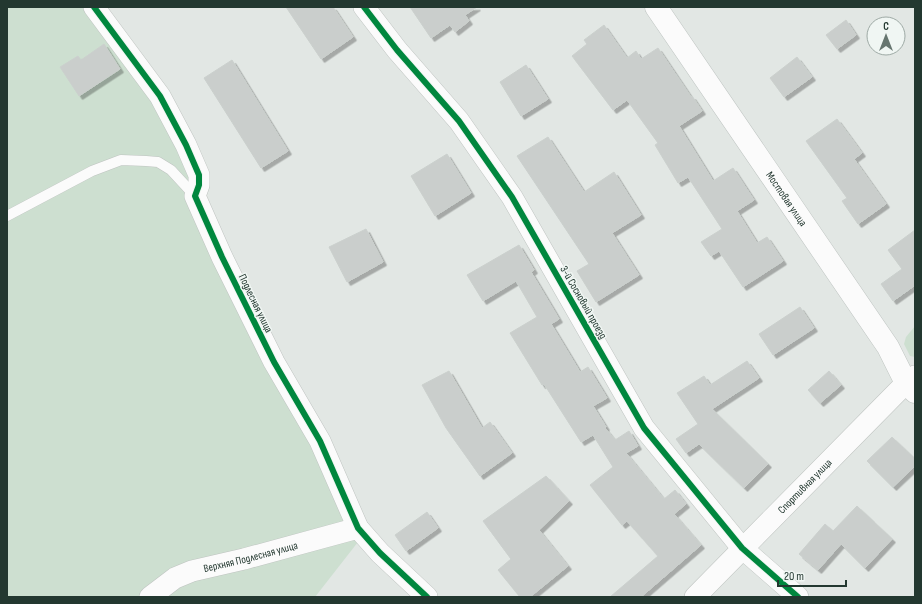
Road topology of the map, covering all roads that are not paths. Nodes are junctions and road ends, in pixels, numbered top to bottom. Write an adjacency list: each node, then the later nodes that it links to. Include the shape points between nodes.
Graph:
1 (94, 7): 4 (street, via 160,96 199,175)
2 (364, 7): 8 (street, 3-й Сосновый проезд, via 396,50 459,121 512,197 644,428)
3 (656, 7): 6 (street, Мостовая улица)
4 (195, 196): 5 (lane, via 171,170 158,162 121,160 92,171); 7 (street, Подлесная улица, via 274,362 320,440)
5 (7, 216)
6 (912, 384): 8 (street, Спортивная улица)
7 (358, 528): 9 (street, Верхняя Подлесная улица, via 192,571 175,578); 10 (street, Подлесная улица, via 380,553)
8 (742, 548): 11 (street, Спортивная улица); 12 (street, 3-й Сосновый проезд)
9 (150, 597)
10 (427, 597)
11 (695, 597)
12 (798, 597)

